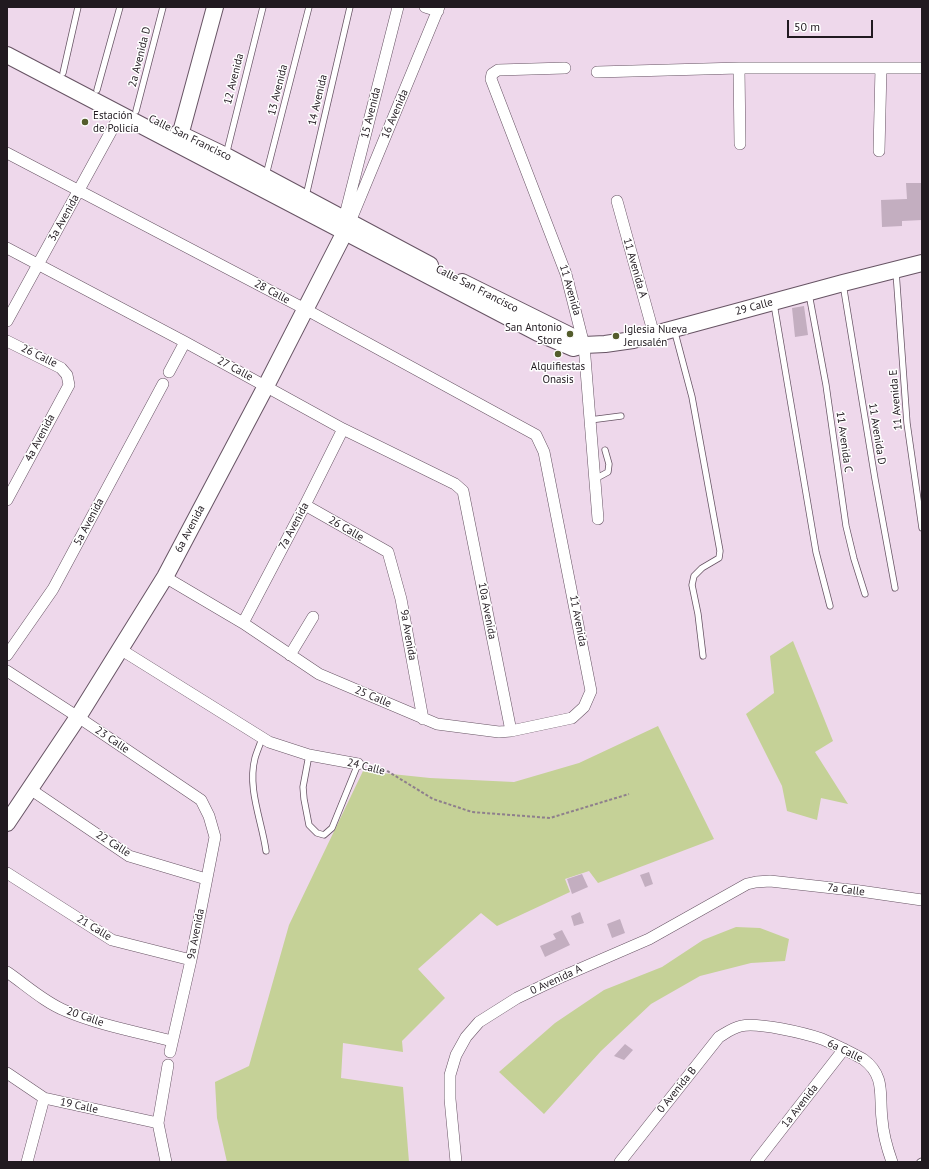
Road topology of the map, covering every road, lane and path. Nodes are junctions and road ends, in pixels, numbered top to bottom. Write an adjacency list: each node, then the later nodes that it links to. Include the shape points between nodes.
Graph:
1 (78, 7): 18 (lane)
2 (120, 7): 19 (lane)
3 (163, 7): 20 (lane, 2a Avenida D)
4 (215, 7): 22 (street)
5 (262, 7): 26 (lane, 12 Avenida)
6 (309, 7): 27 (lane, 13 Avenida)
7 (350, 7): 29 (lane, 14 Avenida)
8 (398, 7): 31 (street, 15 Avenida)
9 (424, 7): 10 (street)
10 (439, 9): 31 (street, 16 Avenida)
11 (7, 43): 18 (street, Calle San Francisco)
12 (7, 55): 21 (street, Calle San Francisco)
13 (565, 68): 45 (street, 11 Avenida, via 498,70 492,74 491,79 566,274)
14 (738, 68): 15 (street); 17 (street); 23 (street)
15 (882, 68): 16 (street); 24 (street)
16 (922, 68)
17 (597, 72)
18 (63, 73): 19 (street, Calle San Francisco)
19 (97, 90): 20 (street, Calle San Francisco)
20 (136, 112): 22 (street, Calle San Francisco)
21 (120, 115): 22 (street, Calle San Francisco); 28 (street, 3a Avenida)
22 (180, 139): 26 (street, Calle San Francisco); 31 (street, Calle San Francisco, via 269,192)
23 (740, 144)
24 (879, 151)
25 (7, 153): 28 (street, 28 Calle)
26 (226, 156): 27 (street, Calle San Francisco)
27 (266, 177): 29 (street, Calle San Francisco)
28 (79, 190): 34 (street, 3a Avenida); 39 (street, 28 Calle)
29 (306, 198): 31 (street, Calle San Francisco)
30 (617, 201): 42 (street, 11 Avenida A)
31 (346, 224): 39 (street, 6a Avenida); 45 (street, Calle San Francisco, via 538,333 573,348)
32 (7, 248): 34 (street, 27 Calle)
33 (922, 263): 35 (street, 29 Calle)
34 (38, 264): 40 (street, 3a Avenida); 44 (street, 27 Calle)
35 (895, 269): 36 (street, 29 Calle); 60 (lane, 11 Avenida E, via 907,423)
36 (843, 283): 37 (street, 29 Calle); 63 (lane, 11 Avenida D, via 874,479)
37 (809, 292): 38 (street, 29 Calle); 64 (lane, 11 Avenida C, via 826,385 846,526)
38 (774, 302): 41 (street, 29 Calle); 65 (lane, via 816,552)
39 (305, 309): 49 (street, 6a Avenida); 53 (street, 28 Calle)
40 (7, 321)
41 (674, 329): 42 (street, 29 Calle); 71 (lane, via 692,397 720,551 719,558 694,576 692,585)
42 (654, 335): 45 (street, 29 Calle)
43 (7, 341): 47 (street, 26 Calle, via 61,368)
44 (185, 342): 46 (street); 49 (street, 27 Calle)
45 (584, 345): 51 (street, 11 Avenida)
46 (169, 372)
47 (67, 375): 57 (street, 4a Avenida, via 68,385)
48 (163, 384): 69 (street, 5a Avenida, via 53,589)
49 (266, 386): 52 (street, 27 Calle); 62 (street, 6a Avenida)
50 (621, 416): 51 (lane)
51 (590, 420): 55 (street, 11 Avenida)
52 (343, 429): 56 (street, 27 Calle); 58 (street, 7a Avenida)
53 (536, 435): 73 (street, 11 Avenida, via 544,452)
54 (605, 450): 55 (lane, via 609,464 608,472)
55 (595, 479): 59 (street, 11 Avenida)
56 (463, 490): 76 (street, 10a Avenida)
57 (7, 500)
58 (305, 505): 61 (street, 26 Calle); 67 (street, 7a Avenida)
59 (598, 519)
60 (922, 528)
61 (388, 552): 75 (street, 9a Avenida, via 401,599)
62 (165, 577): 67 (street, 25 Calle); 68 (street, 6a Avenida)
63 (895, 588)
64 (865, 594)
65 (830, 606)
66 (313, 617): 70 (street)
67 (243, 623): 70 (street, 25 Calle)
68 (120, 649): 74 (street, 6a Avenida); 77 (street, 24 Calle)
69 (7, 655)
70 (290, 655): 75 (street, 25 Calle, via 319,674)
71 (703, 656)
72 (7, 671): 74 (street, 23 Calle)
73 (592, 691): 76 (street, 25 Calle, via 584,707 572,718)
74 (78, 717): 80 (street, 6a Avenida); 82 (street, 23 Calle, via 201,800)
75 (423, 718): 76 (street, 25 Calle, via 437,724 499,732)
76 (511, 731)
77 (263, 738): 78 (street, 24 Calle); 84 (lane, via 255,759 254,786)
78 (309, 755): 79 (street, 24 Calle); 79 (lane, via 303,787 304,799 309,825 324,836 332,828)
79 (358, 764): 81 (path, 24 Calle, via 384,769 433,799 472,812 550,818)
80 (30, 789): 83 (street, 6a Avenida); 86 (street, 22 Calle, via 129,856)
81 (628, 794)
82 (209, 816): 86 (street, 9a Avenida, via 215,837)
83 (7, 823)
84 (266, 851)
85 (7, 873): 89 (street, 21 Calle, via 112,940)
86 (206, 880): 89 (street, 9a Avenida)
87 (770, 881): 88 (street, 7a Calle); 100 (street, 0 Avenida A, via 747,884 649,938 517,998 479,1022 466,1037 456,1055 450,1075)
88 (922, 900)
89 (191, 960): 92 (street, 9a Avenida)
90 (7, 972): 92 (street, 20 Calle, via 45,1000 65,1010)
91 (742, 1026): 93 (street, 6a Calle, via 768,1026 820,1039); 101 (street, 0 Avenida B, via 731,1029 719,1037)
92 (171, 1047)
93 (844, 1049): 102 (street, 1a Avenida); 103 (street, 6a Calle, via 869,1063 877,1074 881,1085 884,1135)
94 (168, 1065): 97 (street)
95 (7, 1074): 96 (street, 19 Calle)
96 (44, 1098): 97 (street, 19 Calle); 98 (street)
97 (158, 1124): 99 (street)
98 (27, 1162)
99 (166, 1162)
100 (456, 1162)
101 (620, 1162)
102 (756, 1162)
103 (892, 1162)

